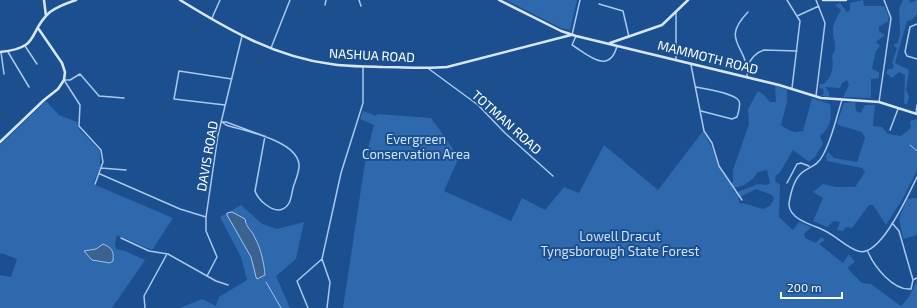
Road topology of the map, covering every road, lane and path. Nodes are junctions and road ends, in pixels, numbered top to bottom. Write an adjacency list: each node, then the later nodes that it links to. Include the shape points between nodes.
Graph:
1 (44, 0): 22 (main road)
2 (76, 0): 22 (main road, via 59,6)
3 (180, 0): 24 (main road, NASHUA ROAD)
4 (220, 0): 24 (street)
5 (290, 0): 36 (street)
6 (326, 0): 17 (street)
7 (359, 0): 18 (street)
8 (499, 0): 27 (main road, MAMMOTH ROAD)
9 (580, 0): 27 (street)
10 (688, 0): 21 (main road)
11 (787, 0): 23 (street)
12 (816, 0): 19 (street)
13 (823, 0): 14 (main road)
14 (846, 0)
15 (884, 0): 57 (street, via 891,21)
16 (599, 4): 30 (street, via 623,11)
17 (325, 5)
18 (360, 6)
19 (819, 6): 23 (street); 54 (street, via 825,26)
20 (748, 12): 45 (street, via 737,24 734,33)
21 (676, 13): 30 (main road, via 662,25); 41 (street)
22 (46, 16): 26 (main road)
23 (797, 16): 37 (street, via 800,25)
24 (212, 18): 28 (main road, NASHUA ROAD)
25 (917, 24): 40 (street, via 910,27 905,52 907,56)
26 (38, 28): 34 (main road); 50 (main road, via 62,63)
27 (572, 35): 29 (main road, MAMMOTH ROAD); 46 (main road, NASHUA ROAD, via 458,64)
28 (242, 36): 36 (main road, NASHUA ROAD); 49 (street, DAVIS ROAD)
29 (576, 36): 32 (main road, MAMMOTH ROAD); 33 (street, via 572,45 598,61 606,61 614,55)
30 (629, 37): 31 (main road)
31 (620, 40): 32 (main road); 35 (main road)
32 (610, 44): 33 (main road, MAMMOTH ROAD)
33 (617, 45): 35 (main road, MAMMOTH ROAD)
34 (25, 46): 39 (main road); 43 (street)
35 (622, 47): 41 (main road, MAMMOTH ROAD)
36 (271, 48): 44 (main road, NASHUA ROAD, via 318,62)
37 (797, 51): 45 (street, via 759,52 752,57); 53 (street)
38 (1, 52): 39 (main road); 47 (street)
39 (8, 52): 51 (street)
40 (917, 59)
41 (676, 60): 42 (main road, MAMMOTH ROAD)
42 (691, 63): 48 (main road, MAMMOTH ROAD); 52 (street)
43 (37, 64)
44 (363, 66): 46 (main road, NASHUA ROAD); 81 (street, via 363,104 341,172)
45 (748, 66): 48 (street)
46 (428, 68): 71 (street, TOTMAN ROAD, via 478,105)
47 (4, 74)
48 (747, 77): 53 (main road, MAMMOTH ROAD)
49 (232, 79): 58 (street, DAVIS ROAD); 58 (street, via 179,71 174,99)
50 (64, 80): 55 (street, via 80,74 99,96); 66 (main road, via 58,89); 68 (street, via 80,105 79,126 101,150)
51 (28, 87)
52 (696, 87): 61 (street); 61 (street, via 734,96 740,106 737,117 732,119)
53 (792, 88): 54 (main road, MAMMOTH ROAD)
54 (816, 96): 56 (main road, MAMMOTH ROAD)
55 (124, 98)
56 (842, 100): 57 (main road, MAMMOTH ROAD); 67 (street, via 824,154)
57 (878, 102): 60 (main road, MAMMOTH ROAD)
58 (225, 105): 63 (street, DAVIS ROAD)
59 (917, 105): 62 (street)
60 (898, 107): 62 (main road, MAMMOTH ROAD); 64 (street)
61 (701, 110): 75 (street, via 704,131 714,148 716,160)
62 (916, 113)
63 (222, 122): 65 (street); 76 (street, DAVIS ROAD)
64 (890, 130)
65 (264, 136): 65 (street, via 284,145 298,162 289,204 280,210 272,209 258,198 255,192)
66 (0, 142)
67 (810, 167): 73 (street, via 798,164); 79 (street, via 801,171 796,179 789,203 791,212 806,222 830,232 857,251)
68 (101, 168): 69 (street); 70 (street)
69 (126, 170)
70 (100, 174): 74 (street); 76 (street, via 180,209)
71 (553, 176)
72 (917, 177): 77 (street)
73 (787, 183)
74 (95, 184)
75 (742, 200)
76 (206, 217): 82 (street, DAVIS ROAD, via 206,231 217,257)
77 (892, 223): 79 (street, via 876,246); 84 (street, via 899,231)
78 (120, 238): 80 (street, via 149,251)
79 (868, 251): 84 (street, via 880,273 904,289 910,289)
80 (168, 254): 82 (street); 86 (street, via 144,296)
81 (322, 259): 87 (street, via 297,281); 88 (street, via 330,282)
82 (207, 276): 85 (street)
83 (917, 278): 84 (street)
84 (913, 280)
85 (228, 285)
86 (145, 308)
87 (308, 308)
88 (327, 308)

